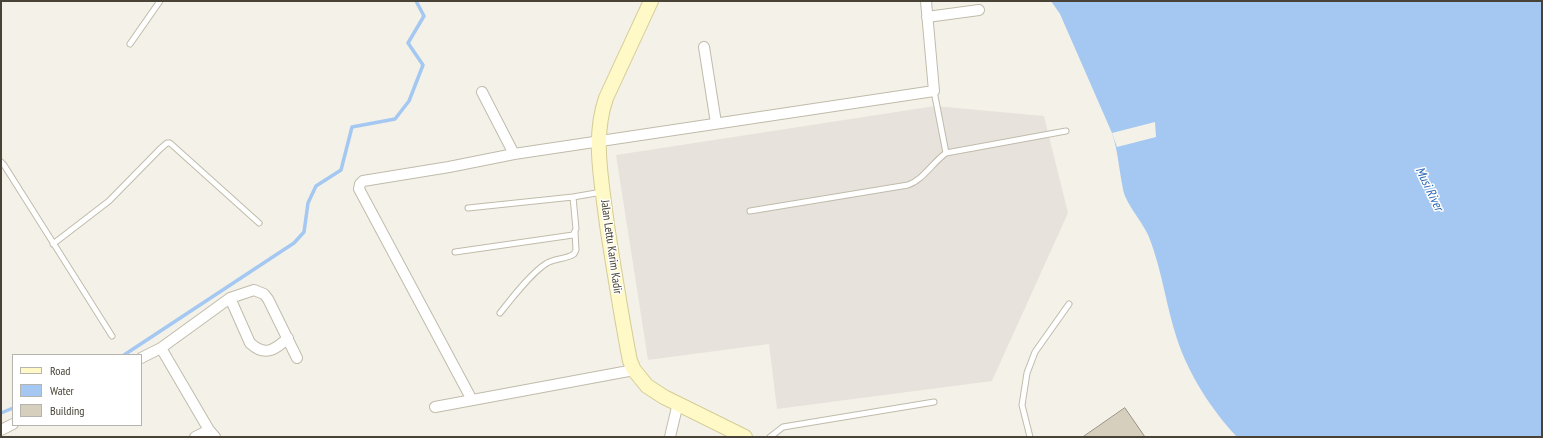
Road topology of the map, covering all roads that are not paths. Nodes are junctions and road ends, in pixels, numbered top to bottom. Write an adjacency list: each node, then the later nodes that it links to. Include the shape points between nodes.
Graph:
1 (160, 1): 6 (lane)
2 (651, 1): 12 (street, Jalan Lettu Karim Kadir, via 606,98)
3 (926, 1): 5 (street)
4 (979, 10): 5 (street)
5 (927, 17): 8 (street)
6 (130, 44)
7 (704, 47): 10 (street)
8 (934, 91): 10 (street); 13 (lane)
9 (482, 92): 14 (street)
10 (716, 123): 12 (street)
11 (1066, 131): 13 (lane)
12 (598, 141): 14 (street); 16 (street, Jalan Lettu Karim Kadir)
13 (946, 153): 19 (lane, via 916,182 908,185)
14 (514, 154): 33 (street, via 363,181 359,189)
15 (1, 162): 22 (lane)
16 (603, 192): 17 (lane); 32 (street, Jalan Lettu Karim Kadir, via 617,294)
17 (573, 197): 18 (lane); 21 (lane)
18 (468, 208)
19 (750, 211)
20 (259, 223): 22 (lane, via 167,143 109,201)
21 (575, 232): 23 (lane, via 571,236); 26 (lane, via 574,254 545,264)
22 (53, 244): 27 (lane)
23 (455, 252)
24 (230, 298): 28 (street, via 254,290 264,294); 28 (street, via 250,344 255,348 267,352); 29 (street)
25 (1069, 304): 44 (lane, via 1035,352 1027,373 1022,405)
26 (500, 314)
27 (112, 336)
28 (288, 338): 31 (street)
29 (161, 348): 30 (street); 39 (street)
30 (142, 358)
31 (298, 358)
32 (634, 370): 33 (street); 35 (street, Jalan Lettu Karim Kadir, via 647,386)
33 (472, 400): 36 (street)
34 (934, 402): 43 (lane, via 783,427)
35 (678, 403): 41 (street); 42 (street, Jalan Lettu Karim Kadir)
36 (435, 407)
37 (12, 424): 38 (street)
38 (1, 430)
39 (212, 434): 40 (street)
40 (195, 437)
41 (670, 437)
42 (745, 437)
43 (770, 437)
44 (1030, 437)

